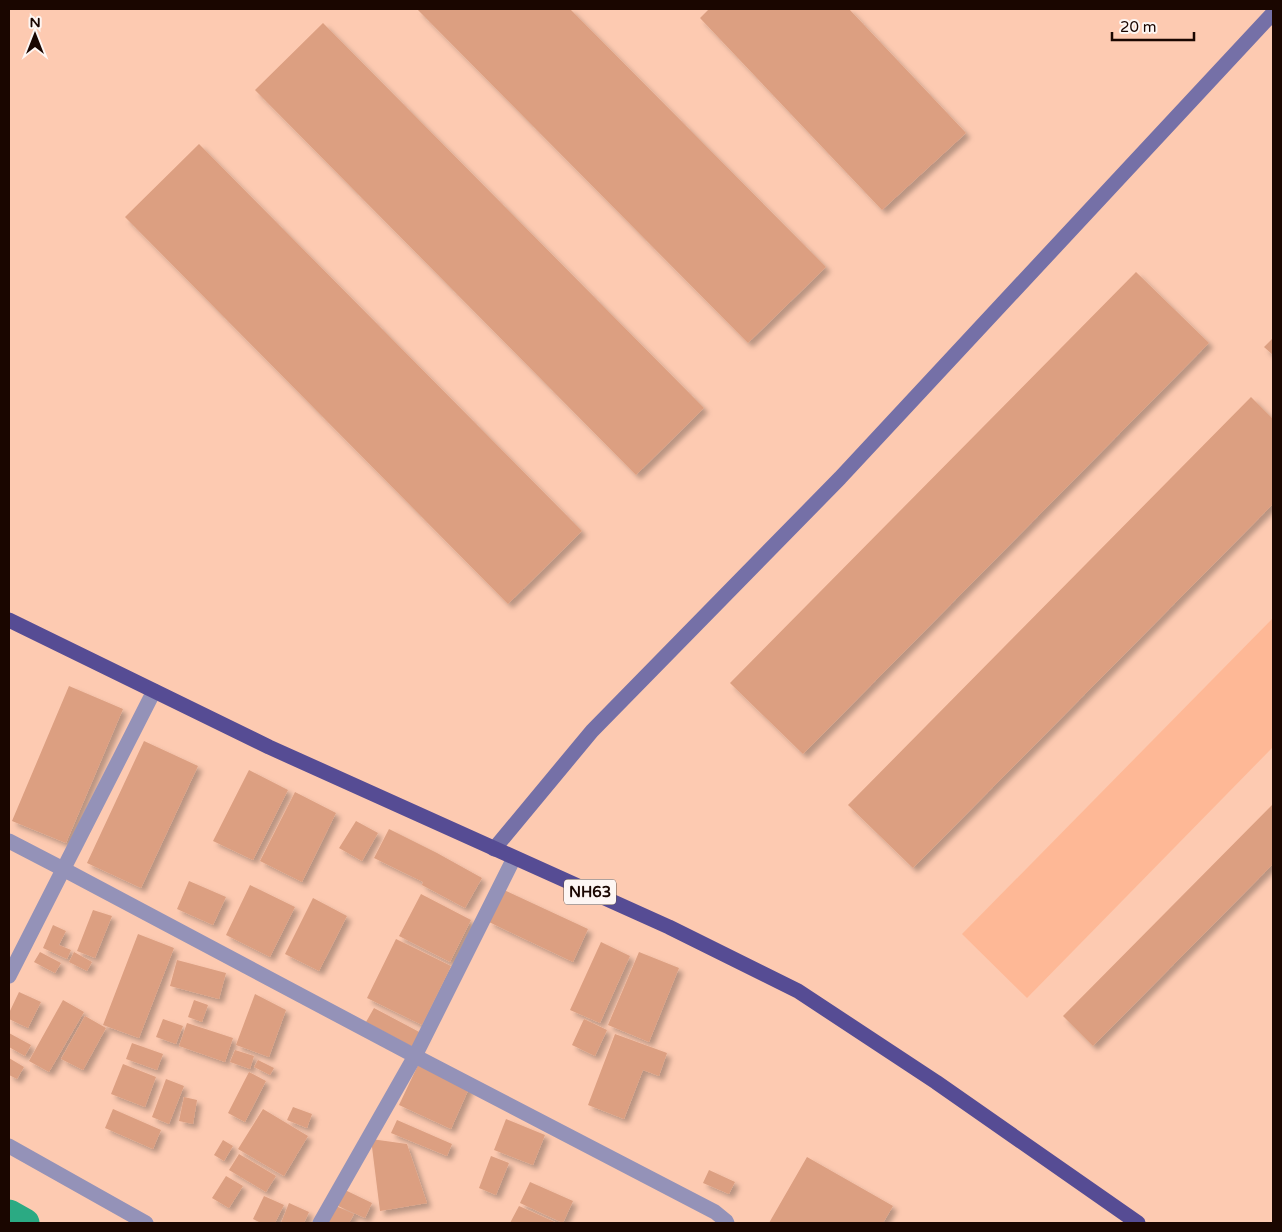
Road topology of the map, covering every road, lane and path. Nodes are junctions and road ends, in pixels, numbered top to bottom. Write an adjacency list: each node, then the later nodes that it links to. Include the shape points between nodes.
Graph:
1 (1273, 13): 5 (main road, via 840,478 592,731)
2 (9, 620): 3 (highway, NH63)
3 (154, 692): 5 (highway, NH63); 7 (street)
4 (9, 841): 7 (street)
5 (494, 849): 6 (highway, NH63)
6 (514, 858): 9 (street); 14 (highway, NH63, via 669,927 798,991 936,1082)
7 (63, 869): 8 (street); 9 (street)
8 (9, 976)
9 (415, 1056): 12 (street); 13 (street, via 715,1212)
10 (9, 1146): 11 (street)
11 (146, 1223)
12 (320, 1223)
13 (727, 1223)
14 (1138, 1223)

